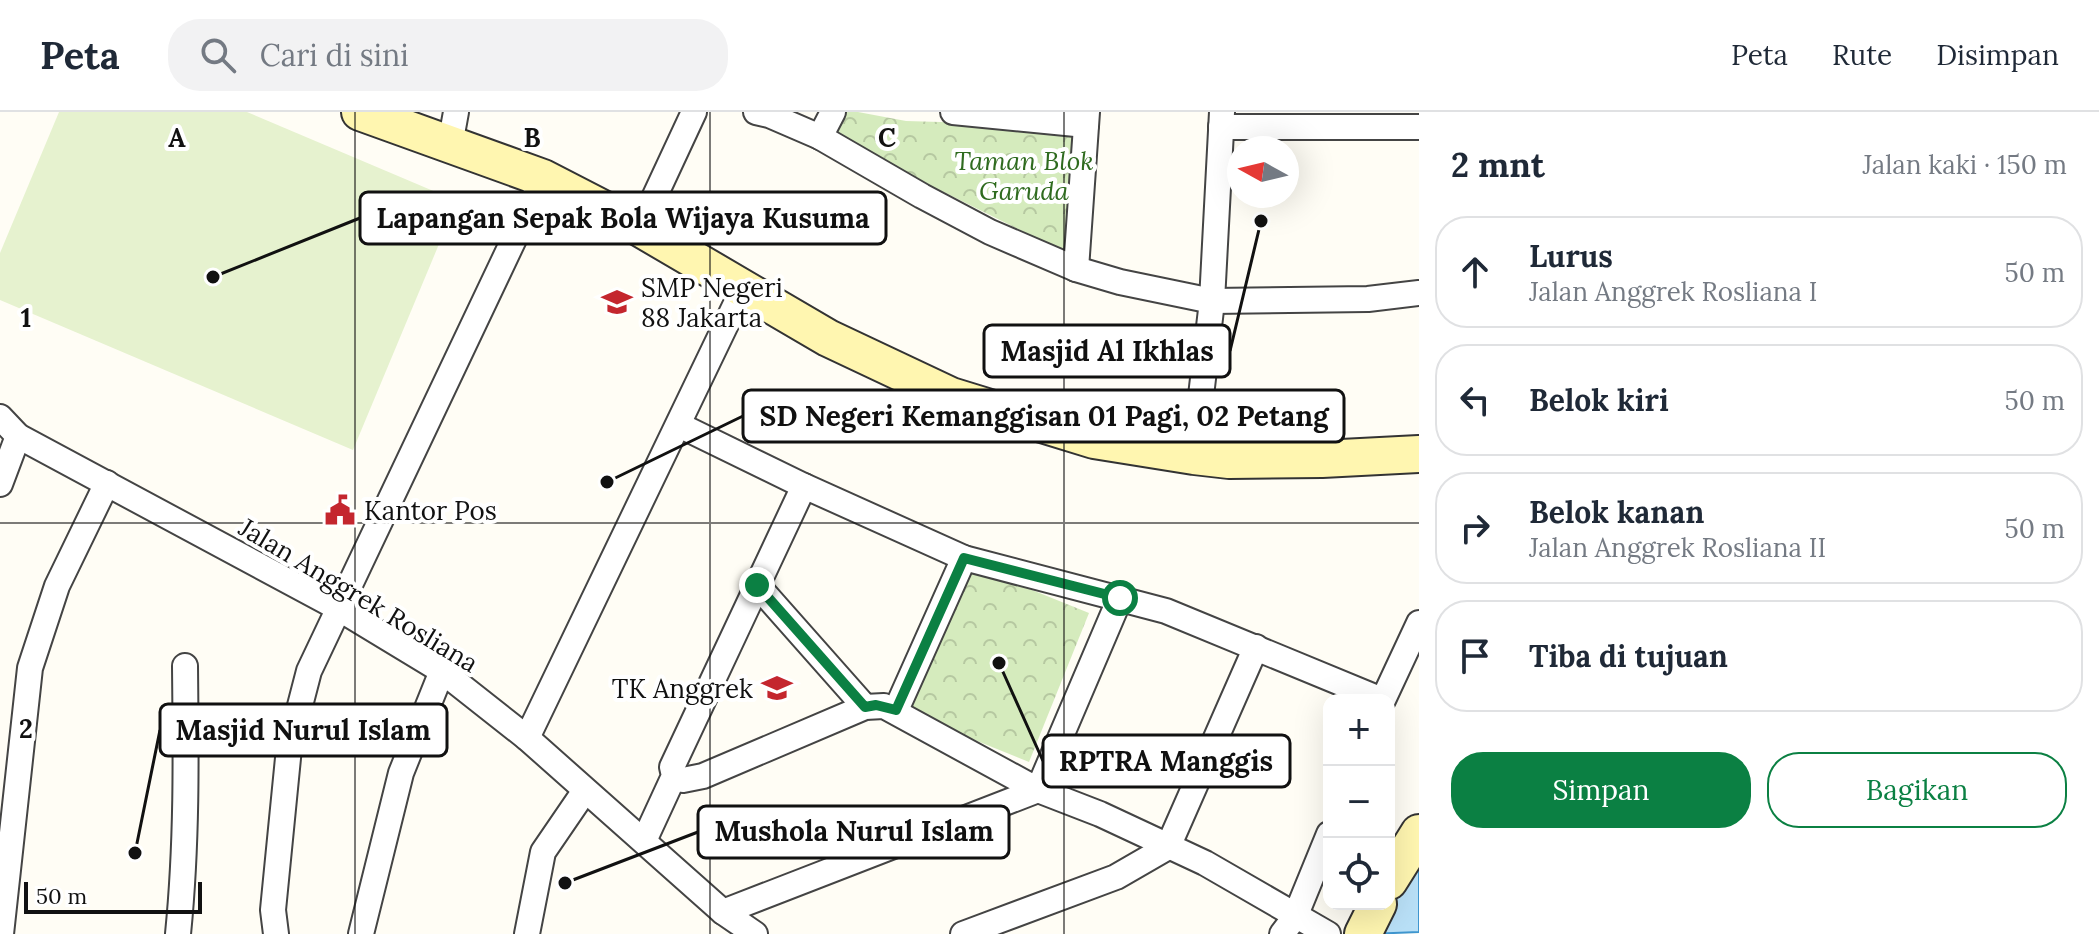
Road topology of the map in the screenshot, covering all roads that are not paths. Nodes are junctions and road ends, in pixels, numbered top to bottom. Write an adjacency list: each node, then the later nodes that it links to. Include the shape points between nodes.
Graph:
1 (360, 112): 10 (street)
2 (694, 112): 13 (street)
3 (756, 112): 11 (street)
4 (833, 112): 11 (street)
5 (953, 112): 6 (street)
6 (962, 112): 7 (street)
7 (1086, 119): 14 (street)
8 (1222, 120): 9 (street); 17 (street)
9 (1419, 127)
10 (453, 128): 12 (street)
11 (820, 137): 14 (street, via 976,225)
12 (543, 178): 13 (street); 29 (street)
13 (640, 228): 15 (street)
14 (1076, 269): 17 (street)
15 (743, 289): 19 (street); 22 (street, via 828,338 951,396 1094,440)
16 (1419, 293): 17 (street, via 1368,299)
17 (1212, 301): 22 (street)
18 (0, 417): 20 (street, Jalan Anggrek Rosliana)
19 (679, 425): 25 (street); 38 (street)
20 (18, 436): 23 (street, Jalan Anggrek Rosliana); 24 (street)
21 (1419, 454): 22 (street, via 1229,460)
22 (1194, 456)
23 (107, 483): 29 (street, Jalan Anggrek Rosliana); 47 (street, via 57,586 30,668)
24 (0, 484)
25 (804, 486): 26 (street); 27 (street)
26 (964, 558): 28 (street); 37 (street)
27 (757, 585): 36 (street); 39 (street, via 672,767)
28 (1120, 598): 31 (street); 40 (street)
29 (338, 608): 33 (street, Jalan Anggrek Rosliana); 53 (street, via 309,671 289,748 273,910)
30 (1419, 623): 35 (street)
31 (1256, 647): 34 (street); 45 (street)
32 (185, 666): 52 (street, via 187,787)
33 (442, 671): 38 (street, Jalan Anggrek Rosliana); 54 (street, via 401,773)
34 (1369, 694)
35 (1386, 694)
36 (865, 707): 37 (street); 39 (street, via 703,776)
37 (896, 710): 40 (street)
38 (527, 738): 41 (street, Jalan Anggrek Rosliana)
39 (674, 776): 44 (street)
40 (1038, 790): 45 (street); 49 (street)
41 (584, 792): 44 (street, Jalan Anggrek Rosliana); 55 (street, via 543,852)
42 (1419, 833): 46 (street)
43 (1327, 838): 50 (street)
44 (644, 841): 49 (street, Jalan Anggrek Rosliana)
45 (1168, 847): 50 (street, via 1205,863); 57 (street, via 1116,877)
46 (1395, 871)
47 (4, 878): 51 (street)
48 (1375, 910): 59 (street)
49 (723, 912): 56 (street, Jalan Anggrek Rosliana)
50 (1288, 925): 58 (street)
51 (1, 934)
52 (178, 934)
53 (276, 934)
54 (361, 934)
55 (527, 934)
56 (755, 934)
57 (963, 934)
58 (1328, 934)
59 (1363, 934)

